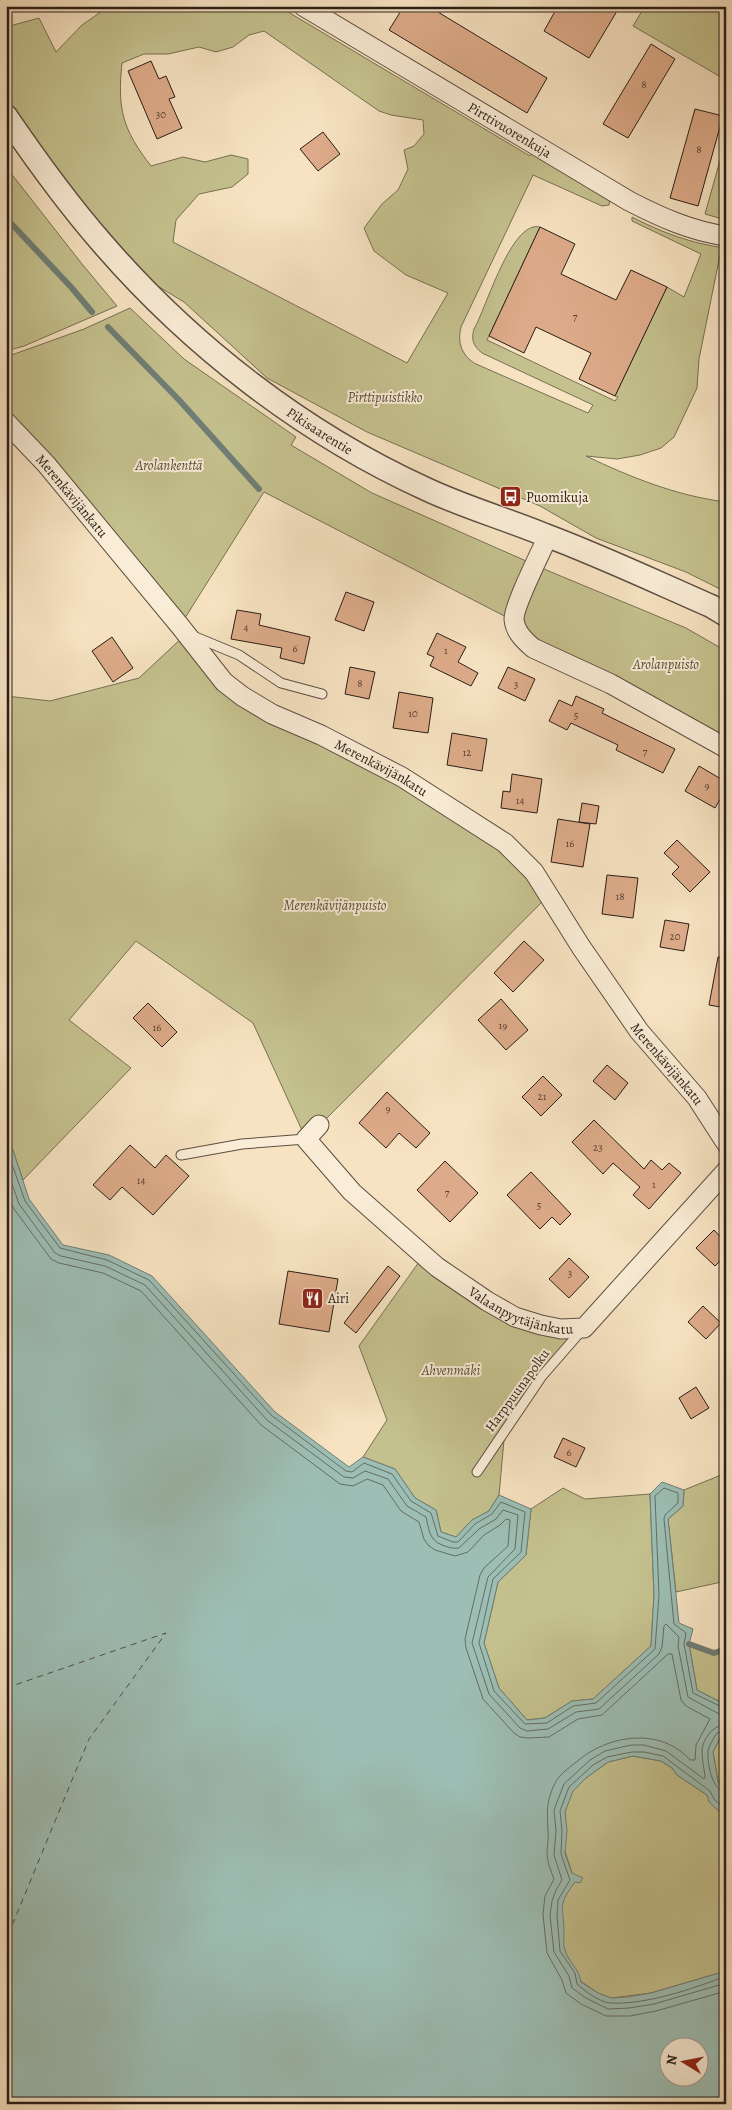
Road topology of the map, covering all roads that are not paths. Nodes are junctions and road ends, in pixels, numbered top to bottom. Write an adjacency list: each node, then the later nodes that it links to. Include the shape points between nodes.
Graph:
1 (303, 6): 3 (street, Pirttivuorenkuja, via 629,201 675,223)
2 (6, 116): 5 (street, Pikisaarentie, via 45,172 116,258 206,347 327,436 426,490)
3 (726, 236)
4 (6, 422): 7 (street, Merenkävijänkatu, via 46,464)
5 (548, 536): 6 (street, Pikisaarentie); 9 (street, via 515,614 516,629 522,638 533,648 611,684)
6 (726, 614)
7 (186, 634): 8 (lane, via 239,655 281,683); 12 (street, Merenkävijänkatu, via 224,682 242,696 272,714 322,735 402,777 505,843 534,872 639,1031 696,1098)
8 (322, 694)
9 (726, 748)
10 (319, 1125): 11 (street)
11 (306, 1140): 13 (lane, via 242,1144); 15 (street, Valaanpyytäjänkatu, via 352,1192 437,1267 487,1301 515,1317 541,1325 561,1329)
12 (726, 1143)
13 (181, 1155)
14 (726, 1171): 15 (street, Valaanpyytäjänkatu)
15 (584, 1328): 16 (lane, Harppuunapolku, via 542,1376)
16 (477, 1472)

